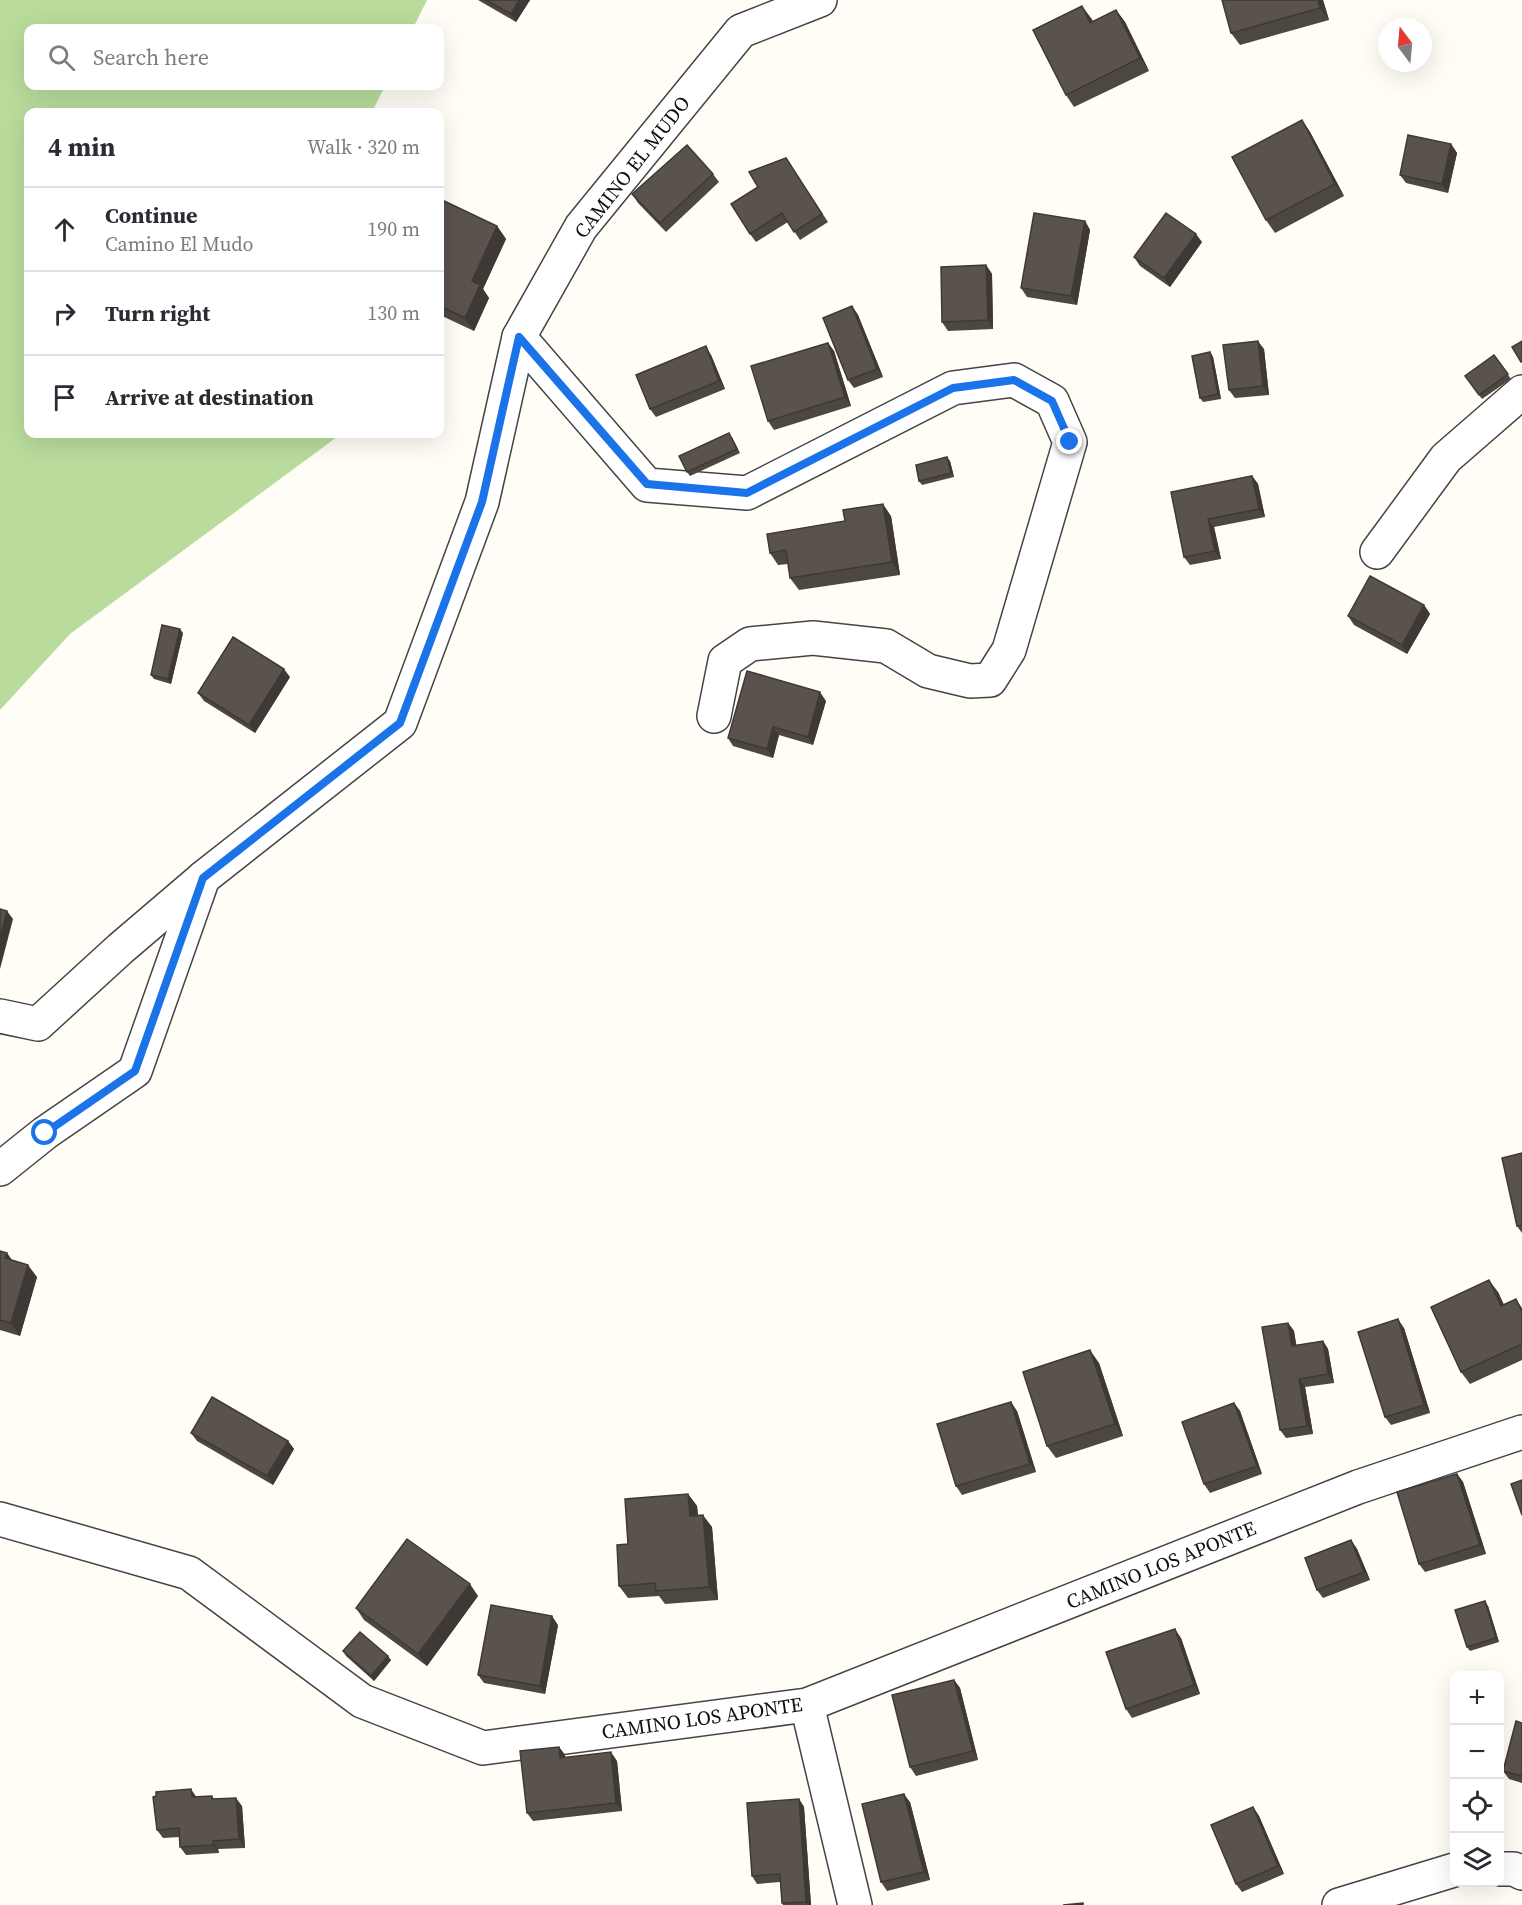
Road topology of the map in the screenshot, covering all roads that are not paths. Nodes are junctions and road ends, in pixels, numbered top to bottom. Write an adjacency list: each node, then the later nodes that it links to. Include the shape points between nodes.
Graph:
1 (820, 0): 2 (street, CAMINO EL MUDO, via 741,31 581,227)
2 (519, 337): 5 (street, via 647,484 747,493 953,388 1014,380 1052,401 1070,442 1009,650 990,680 970,681 928,671 886,646 813,638 750,644 725,661); 6 (street, CAMINO EL MUDO, via 482,502 400,723)
3 (1522, 392): 4 (street, via 1446,458)
4 (1377, 552)
5 (714, 716)
6 (203, 878): 7 (street, CAMINO EL MUDO, via 38,1024); 8 (street, via 135,1071)
7 (0, 1016)
8 (0, 1169)
9 (1522, 1432): 11 (street, CAMINO LOS APONTE, via 1358,1487)
10 (0, 1519): 11 (street, CAMINO LOS APONTE, via 189,1573 362,1701 483,1748)
11 (807, 1705): 15 (street)
12 (1504, 1869): 14 (street)
13 (1450, 1871): 16 (street)
14 (1522, 1873)
15 (855, 1905)
16 (1339, 1905)

